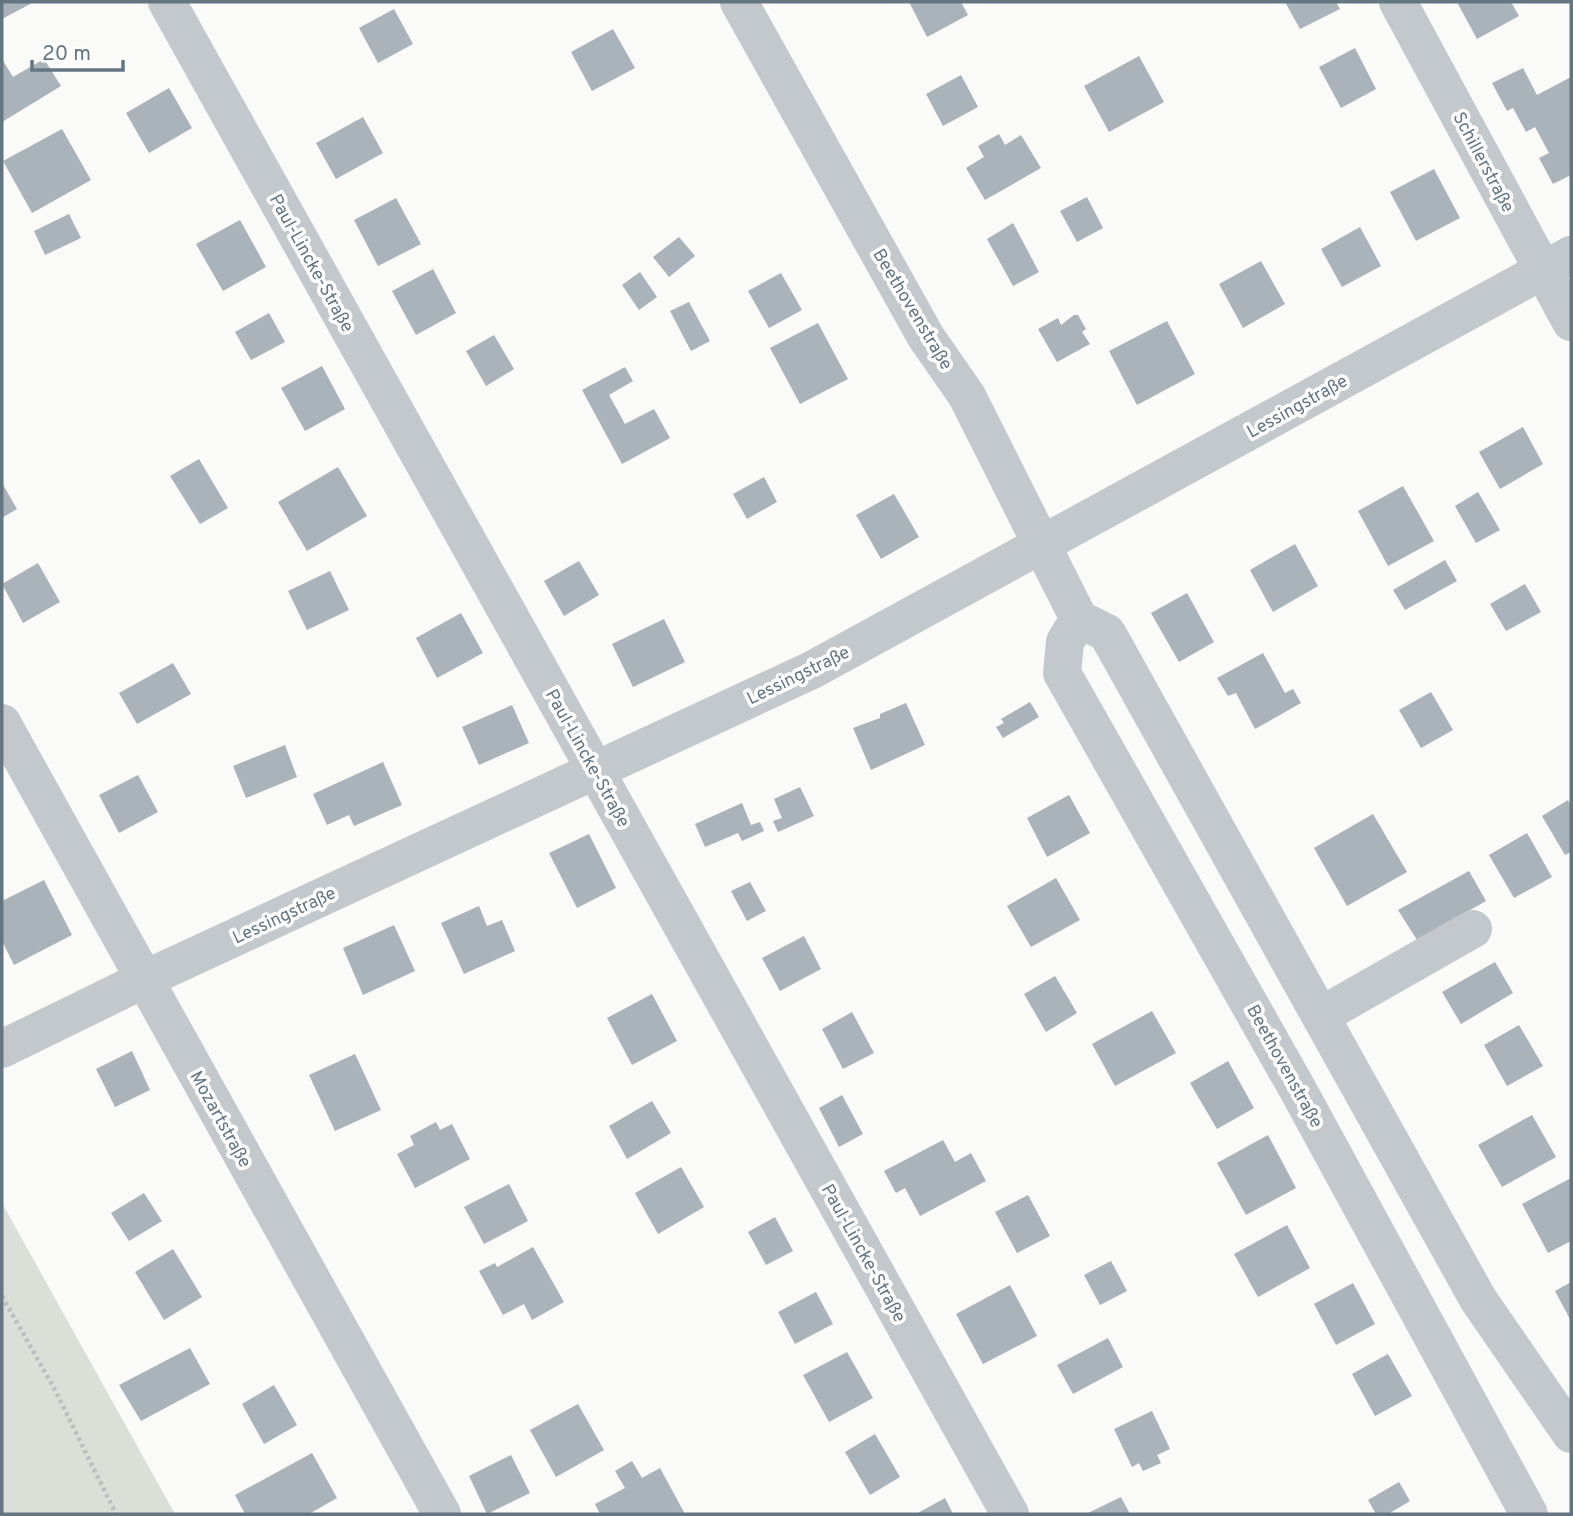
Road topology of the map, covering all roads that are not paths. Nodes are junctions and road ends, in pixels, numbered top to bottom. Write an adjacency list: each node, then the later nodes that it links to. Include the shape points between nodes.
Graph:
1 (167, 2): 9 (street, Paul-Lincke-Straße)
2 (739, 2): 6 (street, Beethovenstraße, via 926,337 967,396)
3 (1398, 2): 4 (street, Schillerstraße)
4 (1557, 263): 5 (street, Schillerstraße); 6 (street, Lessingstraße)
5 (1571, 322)
6 (1042, 545): 7 (street, Beethovenstraße); 9 (street, Lessingstraße, via 812,670)
7 (1079, 619): 12 (street, via 1107,633); 15 (street, Beethovenstraße, via 1065,642 1062,673)
8 (2, 723): 11 (street, Mozartstraße)
9 (595, 771): 11 (street, Lessingstraße); 18 (street, Paul-Lincke-Straße)
10 (1473, 929): 12 (street)
11 (145, 979): 13 (street, Lessingstraße); 17 (street, Mozartstraße)
12 (1322, 1015): 14 (street)
13 (2, 1049)
14 (1348, 1063): 15 (street); 16 (street, via 1478,1299)
15 (1298, 1090): 19 (street, Beethovenstraße)
16 (1571, 1434)
17 (442, 1514)
18 (1010, 1514)
19 (1529, 1514)

